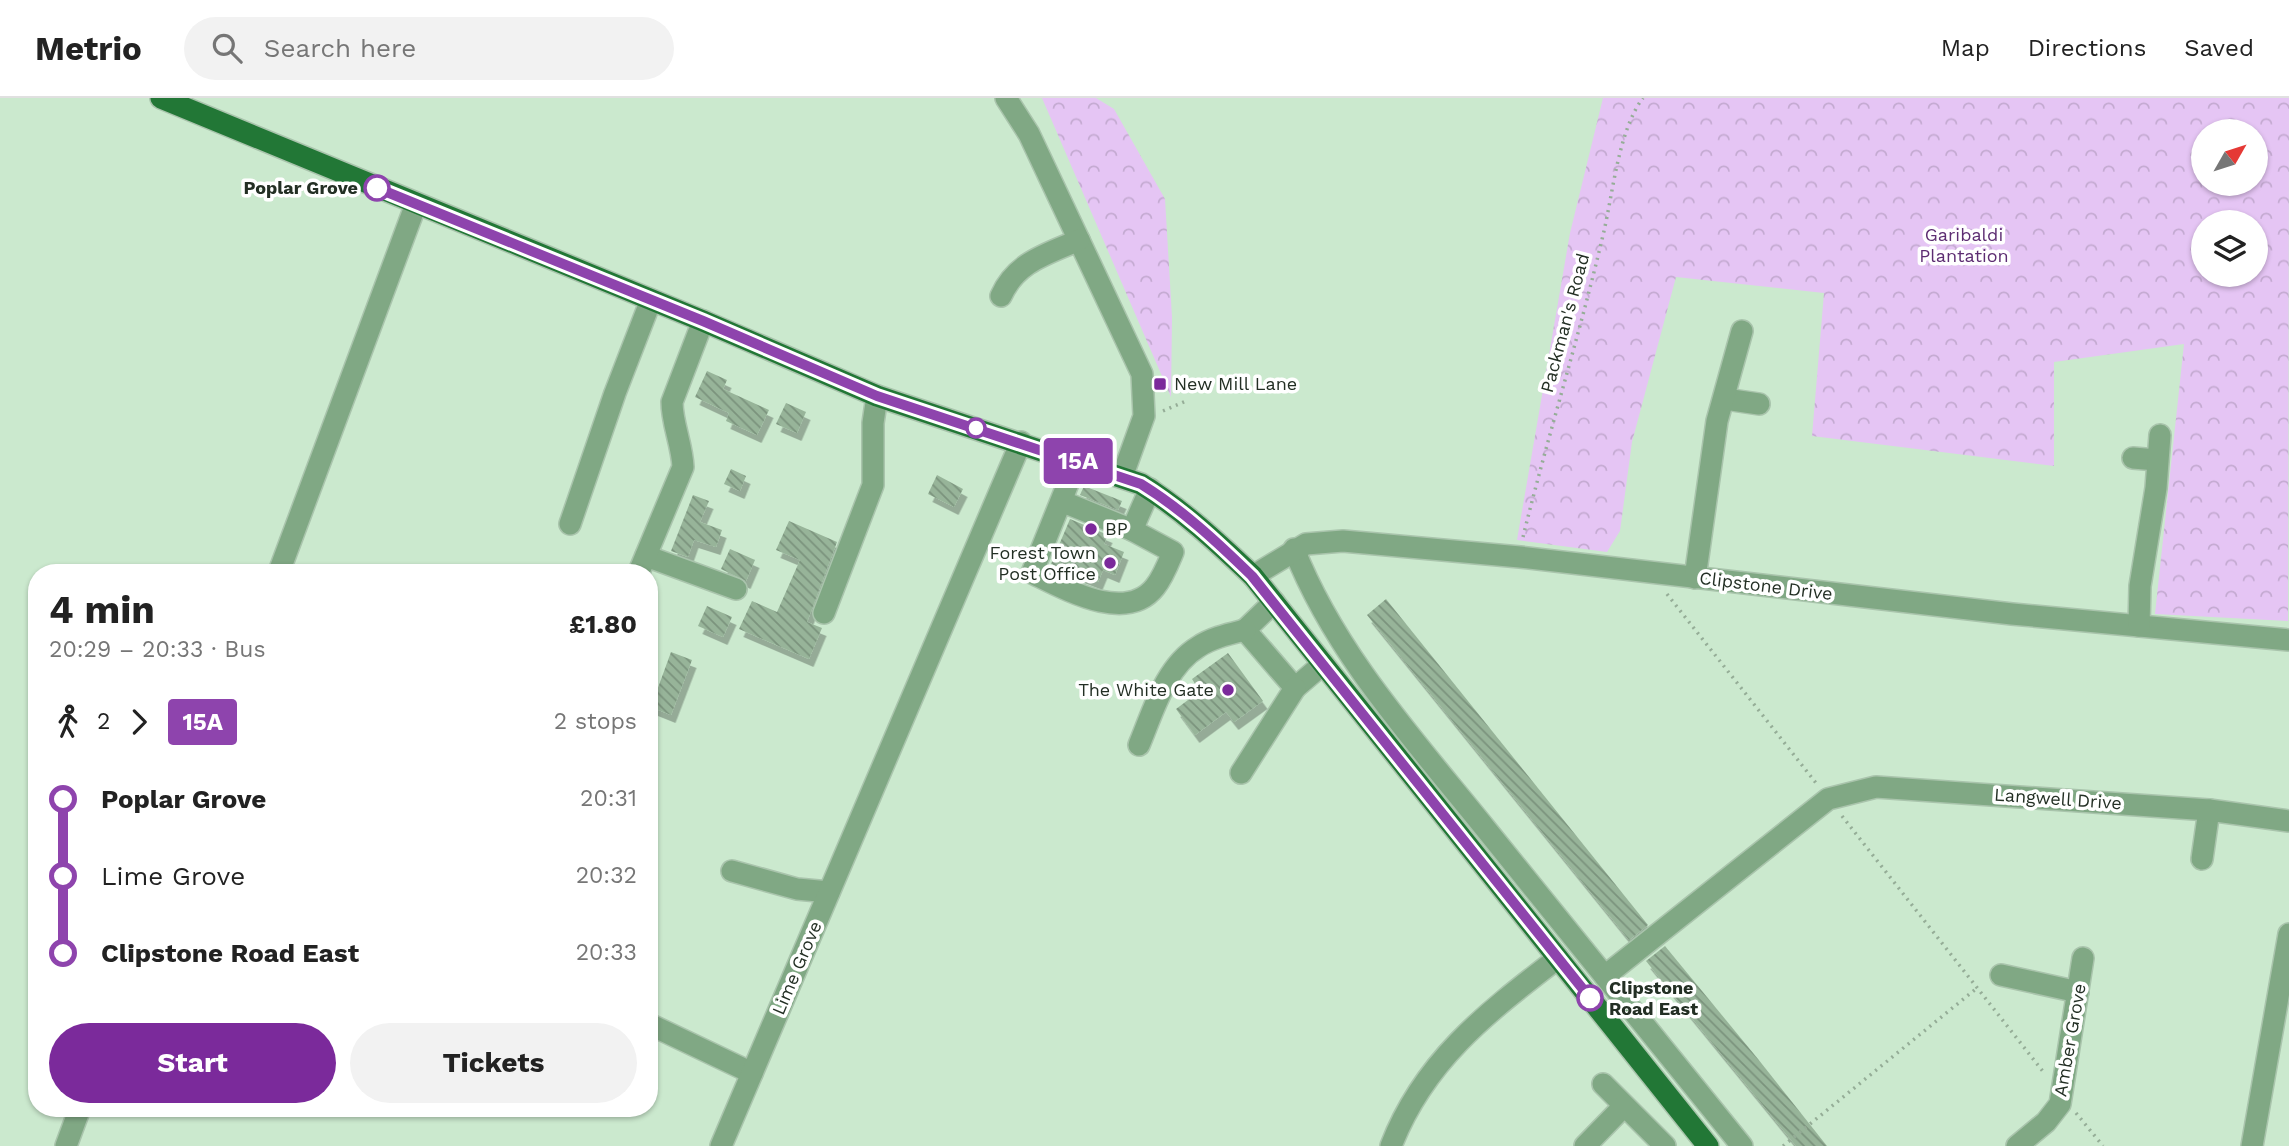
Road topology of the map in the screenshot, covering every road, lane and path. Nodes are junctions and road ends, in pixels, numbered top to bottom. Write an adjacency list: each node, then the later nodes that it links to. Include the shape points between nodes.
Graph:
1 (161, 98): 4 (main road)
2 (1006, 98): 5 (street, via 1029,134)
3 (1643, 98): 24 (path, Packman's Road, via 1620,157)
4 (416, 204): 7 (main road); 25 (street)
5 (1079, 240): 6 (street, via 1021,267); 18 (street, via 1142,374 1144,416)
6 (1000, 296)
7 (651, 300): 8 (main road); 21 (street)
8 (703, 321): 10 (main road); 26 (street, via 671,402 683,467)
9 (1742, 331): 11 (street)
10 (877, 396): 14 (main road); 33 (street, via 873,485)
11 (1725, 398): 12 (street); 30 (street, via 1717,421)
12 (1759, 404)
13 (2160, 435): 16 (street)
14 (1021, 442): 17 (main road); 46 (street, Lime Grove)
15 (2133, 458): 16 (street)
16 (2157, 460): 34 (street)
17 (1077, 461): 18 (main road); 20 (street)
18 (1122, 477): 19 (main road)
19 (1150, 489): 22 (street); 29 (main road, via 1193,520)
20 (1061, 501): 22 (street); 22 (street, via 1032,573 1060,586 1121,603 1145,597 1173,552)
21 (570, 524)
22 (1132, 530)
23 (1294, 549): 24 (street, Clipstone Drive, via 1343,541); 29 (street, Clipstone Drive); 51 (street, via 1341,643)
24 (1520, 557): 28 (street, Clipstone Drive)
25 (282, 564)
26 (642, 564)
27 (658, 568): 31 (street)
28 (1650, 573): 30 (street, Clipstone Drive); 41 (path)
29 (1252, 576): 32 (main road)
30 (1695, 578): 34 (street, Clipstone Drive)
31 (736, 589)
32 (1274, 602): 35 (street); 37 (main road)
33 (824, 613)
34 (2138, 626): 36 (street, Clipstone Drive)
35 (1245, 630): 38 (street); 39 (street, via 1198,647 1179,663)
36 (2289, 640)
37 (1323, 664): 38 (street); 48 (main road)
38 (1295, 688): 40 (street)
39 (1139, 745)
40 (1241, 773)
41 (1828, 799): 42 (street, Langwell Drive, via 1876,787); 51 (street); 52 (path)
42 (2209, 810): 43 (street, Langwell Drive); 44 (street)
43 (2289, 821)
44 (2202, 859)
45 (732, 871): 46 (street, via 797,889)
46 (829, 892): 55 (street, Lime Grove)
47 (2289, 934): 70 (street)
48 (1558, 958): 62 (street, via 1456,1042); 65 (main road)
49 (2083, 958): 53 (street, Amber Grove)
50 (2001, 975): 53 (street)
51 (1605, 976): 66 (street)
52 (1977, 988): 57 (path); 67 (path)
53 (2078, 992): 57 (street, Amber Grove)
54 (658, 1028): 55 (street)
55 (752, 1073): 61 (street, Lime Grove)
56 (1603, 1084): 58 (street)
57 (2062, 1095): 68 (street, Amber Grove, via 2046,1122); 69 (path)
58 (1624, 1105): 63 (street); 64 (street)
59 (76, 1117): 60 (street)
60 (65, 1146)
61 (721, 1146)
62 (1391, 1146)
63 (1585, 1146)
64 (1665, 1146)
65 (1708, 1146)
66 (1742, 1146)
67 (1783, 1146)
68 (2017, 1146)
69 (2103, 1146)
70 (2252, 1146)

